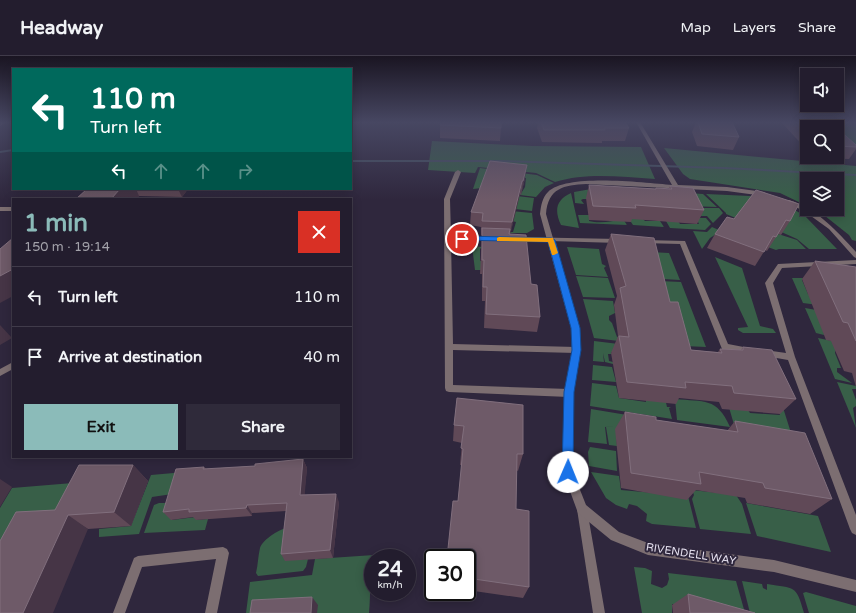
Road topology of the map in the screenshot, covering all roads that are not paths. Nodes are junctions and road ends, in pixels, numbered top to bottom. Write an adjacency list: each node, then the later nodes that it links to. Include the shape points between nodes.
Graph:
1 (653, 148): 3 (street)
2 (458, 172): 8 (street, via 447,199)
3 (676, 186): 4 (street, RIVENDELL WAY, via 727,189); 11 (street, RIVENDELL WAY, via 586,182 558,187 543,203 543,214)
4 (771, 196)
5 (783, 199): 12 (street, via 806,210 831,228)
6 (0, 209): 7 (street)
7 (12, 209)
8 (448, 238): 9 (street); 14 (street)
9 (495, 239)
10 (511, 239): 11 (street)
11 (551, 240): 15 (street, RIVENDELL WAY, via 575,328); 16 (street, via 683,242 725,347)
12 (856, 256)
13 (856, 262): 16 (street, via 780,266 769,283)
14 (448, 347): 15 (street); 19 (street, via 449,388)
15 (576, 350): 19 (street, RIVENDELL WAY)
16 (791, 357): 21 (street)
17 (12, 366): 18 (street)
18 (0, 373)
19 (569, 392): 20 (street, RIVENDELL WAY, via 568,472)
20 (582, 509): 22 (street, RIVENDELL WAY, via 615,536 648,549 774,566); 25 (street)
21 (856, 529)
22 (856, 586)
23 (119, 613): 24 (street, via 138,562 223,553)
24 (211, 613)
25 (599, 613)

